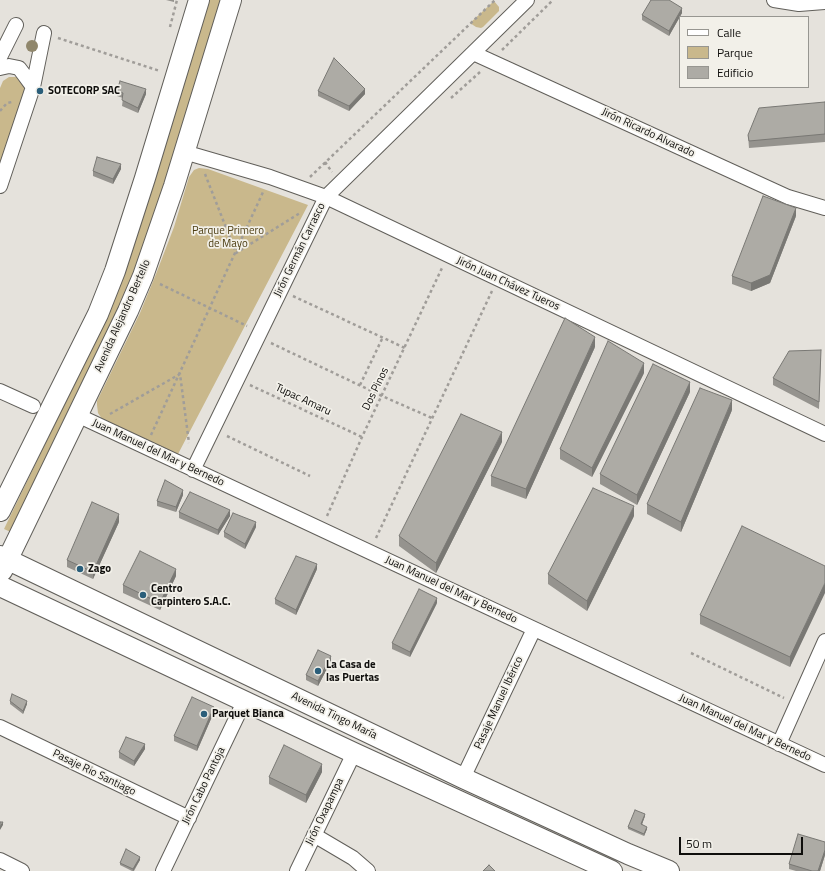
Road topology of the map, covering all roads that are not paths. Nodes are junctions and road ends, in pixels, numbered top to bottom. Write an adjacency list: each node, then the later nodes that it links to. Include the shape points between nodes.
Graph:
1 (199, 0): 21 (main road, via 115,271 98,314)
2 (231, 0): 12 (main road, Avenida Alejandro Bertello)
3 (527, 0): 8 (street, Jirón Germán Carrasco)
4 (774, 0): 5 (street, via 799,4)
5 (825, 2)
6 (16, 25): 9 (street)
7 (44, 33): 11 (street)
8 (472, 53): 14 (street, Jirón Germán Carrasco); 15 (street, Jirón Ricardo Alvarado, via 788,197)
9 (0, 57)
10 (0, 68): 11 (street, via 19,68)
11 (33, 87): 13 (street)
12 (191, 154): 14 (street, Jirón Juan Chávez Tueros, via 270,177); 18 (main road, Avenida Alejandro Bertello)
13 (0, 186)
14 (326, 197): 19 (street, Jirón Juan Chávez Tueros); 20 (street, Jirón Germán Carrasco)
15 (825, 208)
16 (0, 391): 17 (street)
17 (33, 406)
18 (86, 419): 20 (street, Juan Manuel del Mar y Bernedo); 22 (main road, Avenida Alejandro Bertello)
19 (825, 434)
20 (193, 470): 24 (street, Juan Manuel del Mar y Bernedo)
21 (0, 511)
22 (2, 563): 31 (main road, Avenida Tingo María)
23 (0, 586): 26 (main road)
24 (534, 629): 28 (street, Juan Manuel del Mar y Bernedo); 31 (street, Pasaje Manuel Ibérico)
25 (825, 641): 28 (street)
26 (244, 702): 29 (main road); 32 (street, Jirón Cabo Pantoja)
27 (0, 727): 32 (street, Pasaje Rio Santiago)
28 (779, 744): 30 (street, Juan Manuel del Mar y Bernedo)
29 (354, 753): 33 (street, Jirón Oxapampa); 40 (main road)
30 (825, 765)
31 (463, 778): 35 (main road, Avenida Tingo María)
32 (189, 818): 37 (street, Jirón Cabo Pantoja)
33 (314, 836): 38 (street, Jirón Oxapampa); 39 (street, via 353,858)
34 (0, 860): 36 (street)
35 (647, 867): 41 (main road, Avenida Tingo María)
36 (22, 871)
37 (163, 871)
38 (297, 871)
39 (368, 871)
40 (612, 871)
41 (669, 871)

